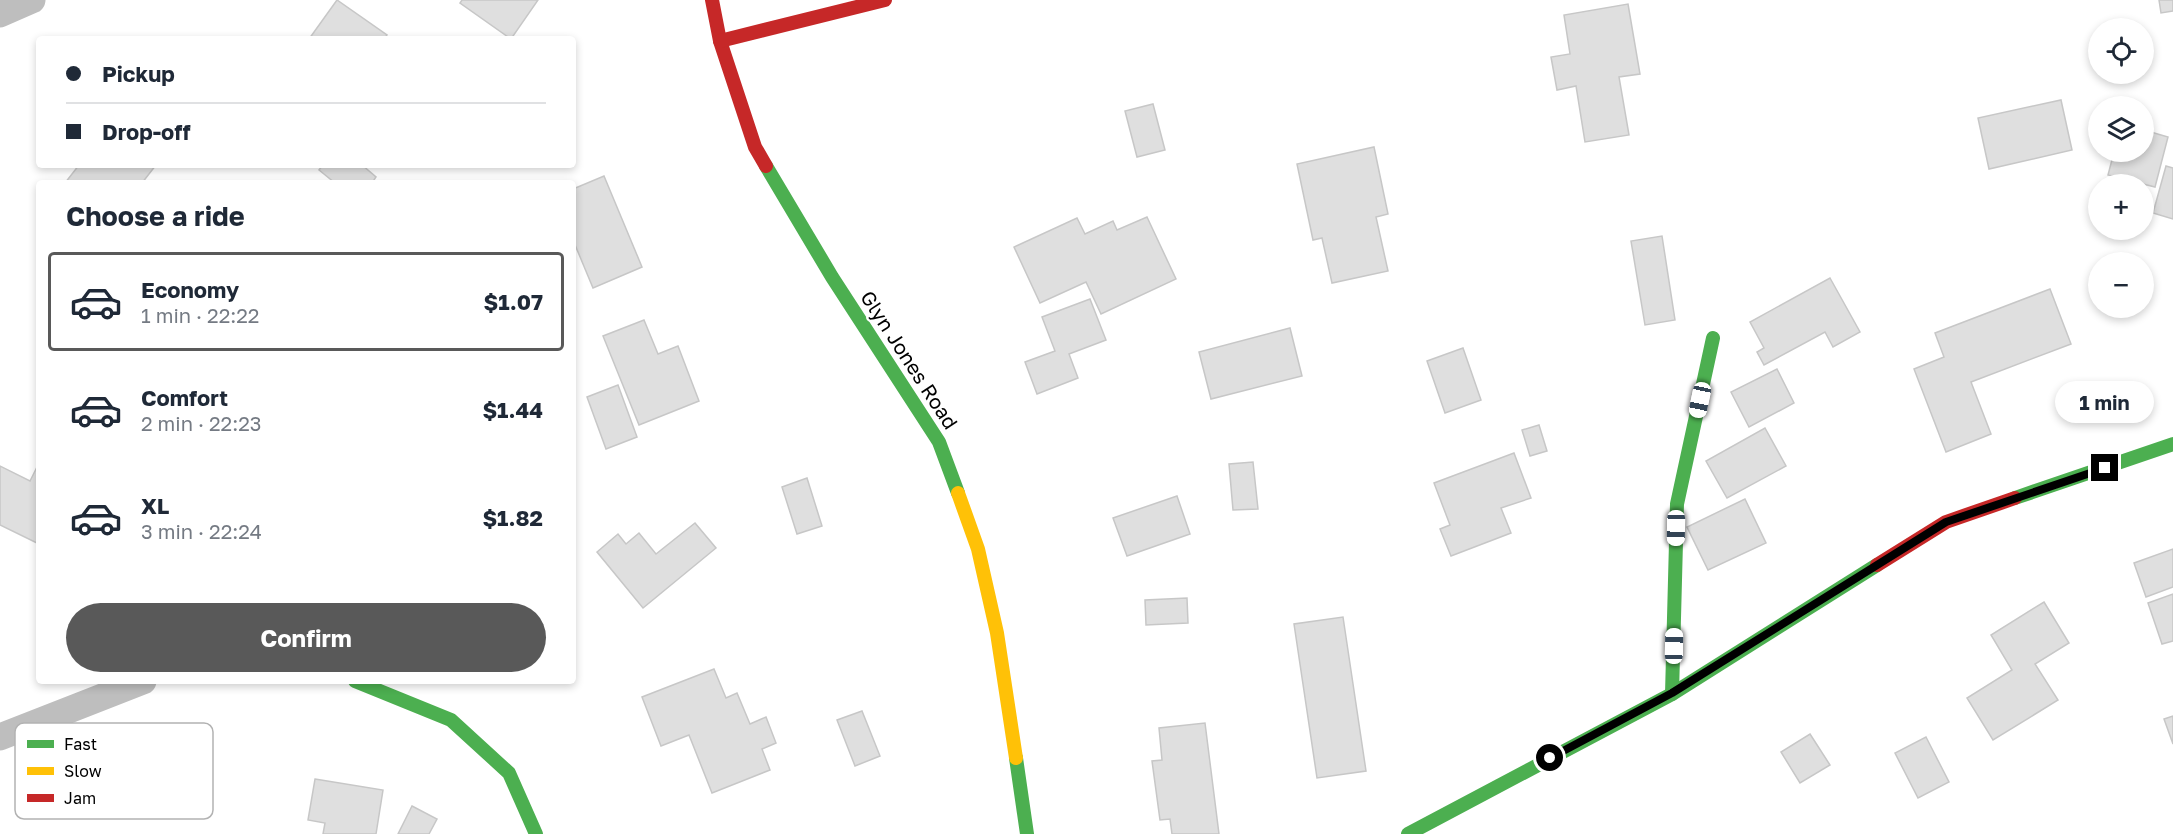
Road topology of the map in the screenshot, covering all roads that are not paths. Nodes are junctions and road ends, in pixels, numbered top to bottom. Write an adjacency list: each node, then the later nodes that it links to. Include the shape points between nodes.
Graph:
1 (32, 0): 4 (street)
2 (712, 0): 5 (street, Glyn Jones Road)
3 (885, 0): 5 (street)
4 (0, 14)
5 (720, 41): 15 (street, Glyn Jones Road, via 755,147 832,277 939,442 978,549 997,633)
6 (1713, 338): 10 (street, via 1677,504)
7 (2173, 444): 10 (street, via 1946,522)
8 (134, 684): 11 (street)
9 (362, 684): 14 (street, via 451,720 509,773)
10 (1672, 693): 16 (street)
11 (36, 723)
12 (15, 731): 13 (street)
13 (0, 737)
14 (536, 834)
15 (1027, 834)
16 (1408, 834)

